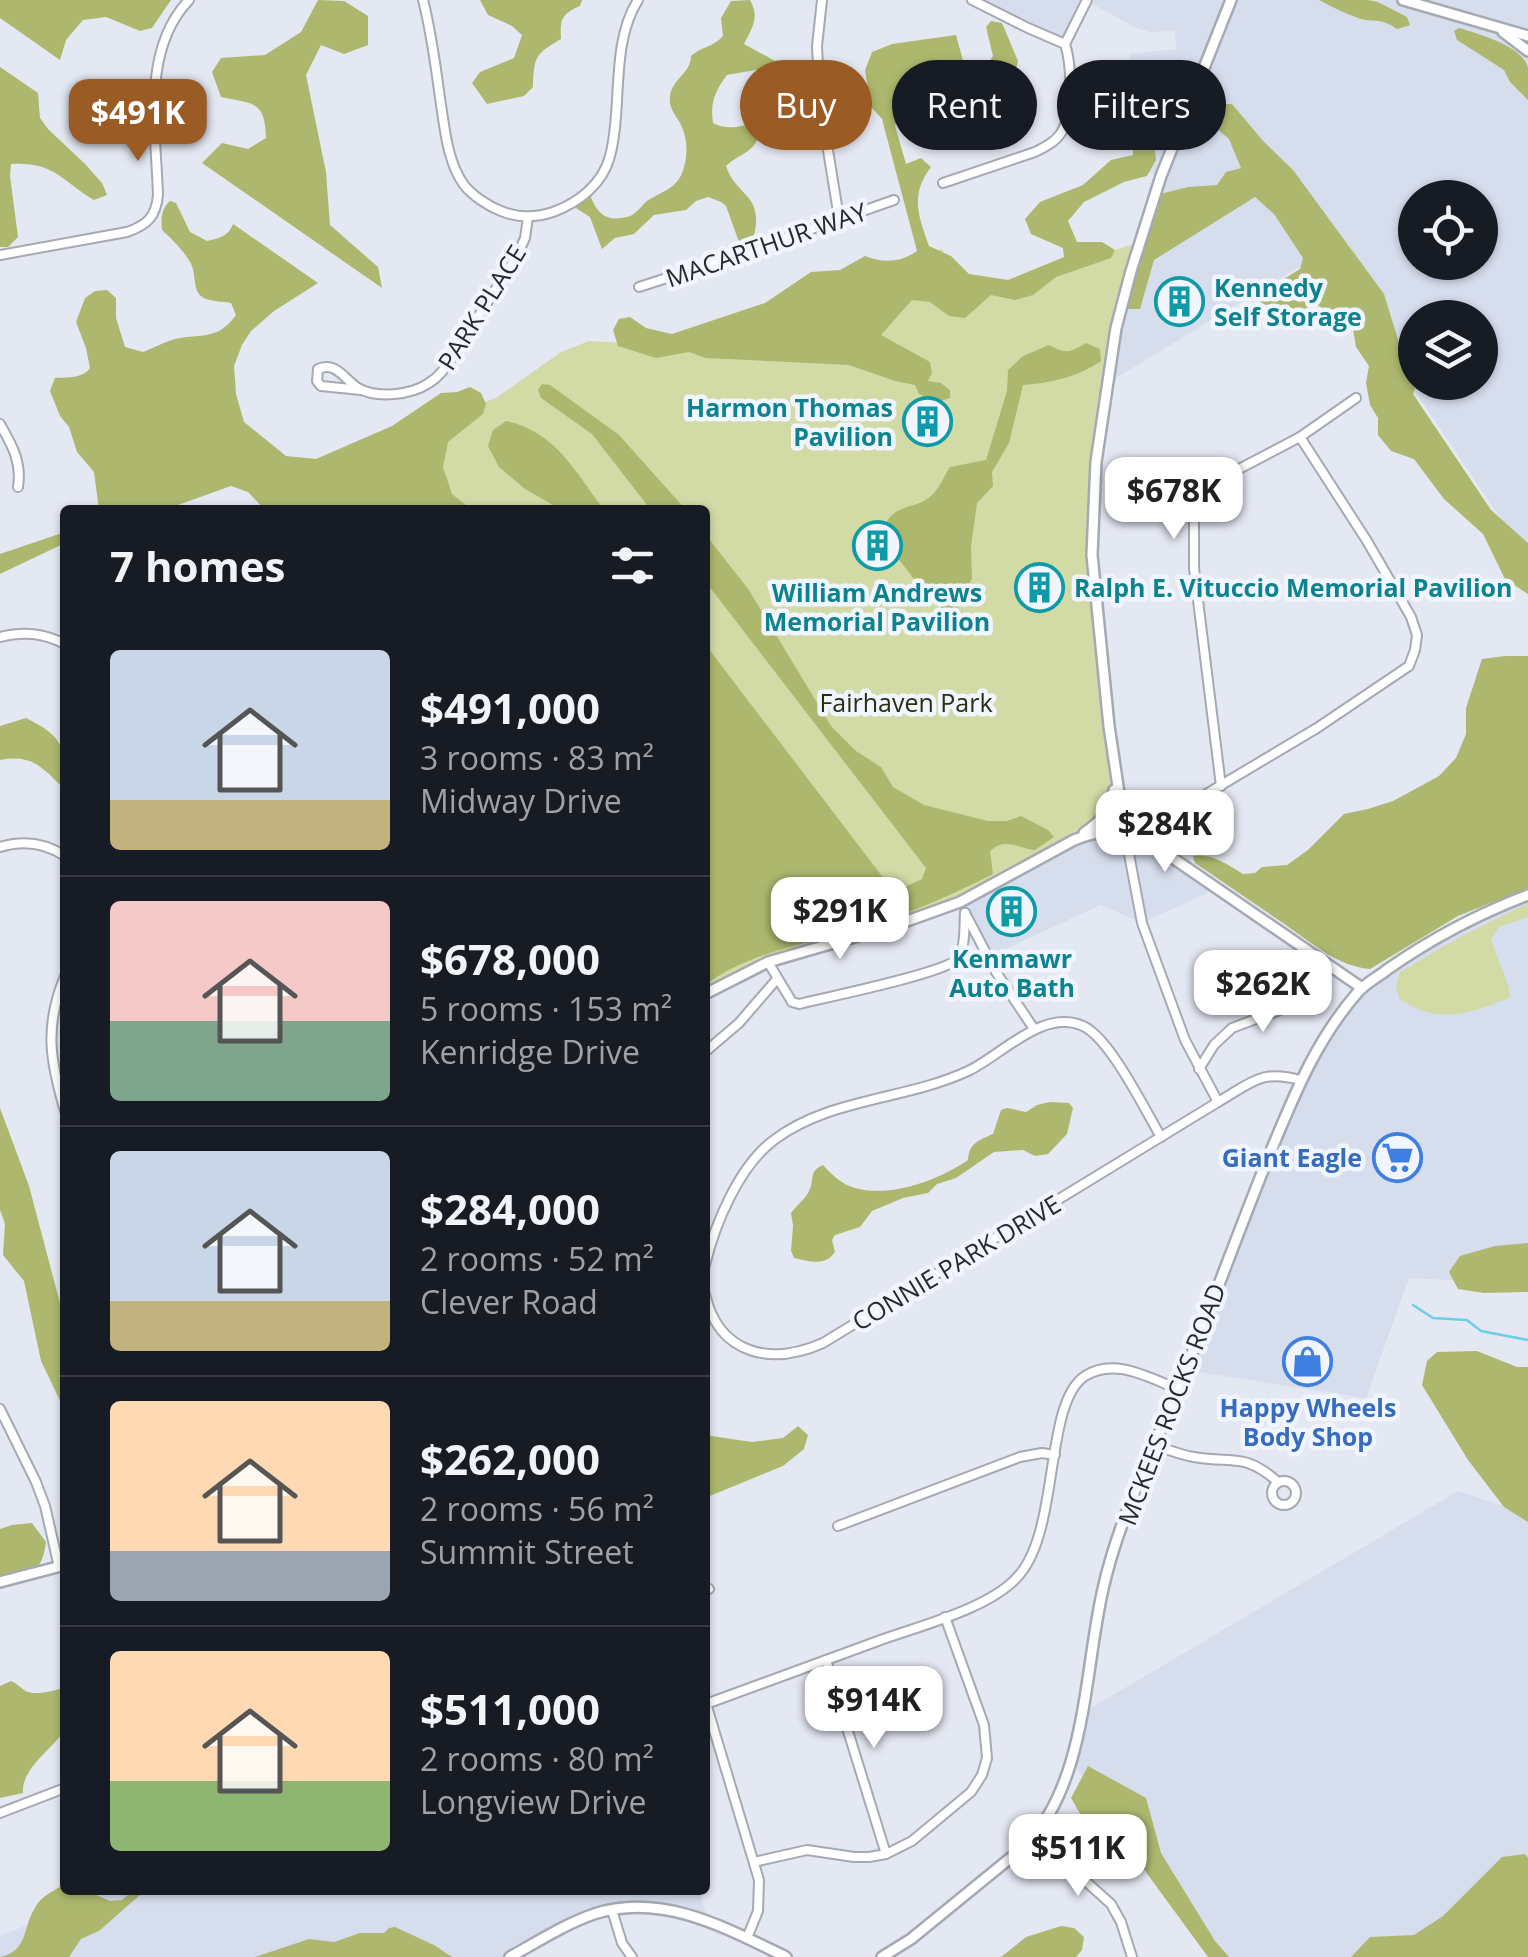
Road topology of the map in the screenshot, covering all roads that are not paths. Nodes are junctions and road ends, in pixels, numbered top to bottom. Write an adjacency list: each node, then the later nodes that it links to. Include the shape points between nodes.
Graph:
1 (189, 0): 19 (street, via 170,26 157,65 158,194 151,219 127,232)
2 (423, 0): 17 (street, via 454,166 463,183 496,210)
3 (638, 0): 10 (street)
4 (822, 0): 18 (street, via 818,67)
5 (972, 0): 13 (street)
6 (1087, 0): 13 (street)
7 (1231, 0): 28 (street, via 1148,214 1106,384 1092,554)
8 (1402, 0): 9 (street)
9 (1428, 3): 11 (street)
10 (630, 4): 17 (street, via 610,159 574,203)
11 (1492, 25): 12 (street); 14 (street)
12 (1528, 36)
13 (1065, 44): 15 (street, via 1067,120 1055,140)
14 (1528, 51)
15 (943, 183)
16 (894, 200): 18 (street, MACARTHUR WAY)
17 (528, 217): 21 (street, PARK PLACE, via 518,256 441,373 415,390)
18 (839, 218): 20 (street, MACARTHUR WAY)
19 (0, 255)
20 (638, 287)
21 (361, 390): 21 (street, PARK PLACE, via 332,366 318,369 321,386)
22 (1356, 398): 24 (street)
23 (0, 424): 25 (street, via 18,459)
24 (1300, 437): 29 (street, via 1216,481 1194,517 1194,568); 29 (street, via 1411,617 1415,650 1409,666)
25 (18, 487)
26 (0, 636): 27 (street, via 33,633)
27 (60, 641)
28 (1116, 778): 30 (street); 33 (street, via 1106,815)
29 (1221, 786): 31 (street)
30 (1118, 793): 31 (street, via 1133,818); 32 (street)
31 (1158, 824): 34 (street)
32 (1125, 833): 33 (street); 34 (street); 48 (street, via 1142,923)
33 (1074, 840): 38 (street)
34 (1148, 841): 43 (street)
35 (0, 847): 36 (street, via 31,843)
36 (60, 853)
37 (1528, 895): 43 (street, MCKEES ROCKS ROAD, via 1440,936)
38 (960, 902): 39 (street); 40 (street)
39 (965, 913): 41 (street, via 960,954 942,968 799,1004); 46 (street)
40 (768, 962): 41 (street); 44 (street)
41 (778, 979): 47 (street)
42 (60, 988): 50 (street, via 50,1034)
43 (1362, 988): 49 (street, MCKEES ROCKS ROAD, via 1333,1022)
44 (710, 991)
45 (1320, 995): 48 (street, via 1232,1028)
46 (1034, 1029): 52 (street, via 1058,1021 1094,1032); 53 (street, via 968,1072 793,1126 740,1178)
47 (710, 1048)
48 (1198, 1069): 51 (street)
49 (1300, 1080): 51 (street, CONNIE PARK DRIVE, via 1270,1075); 55 (street, MCKEES ROCKS ROAD)
50 (60, 1095)
51 (1218, 1102): 52 (street, CONNIE PARK DRIVE)
52 (1162, 1137): 54 (street, CONNIE PARK DRIVE, via 806,1351 754,1352 721,1330)
53 (710, 1253)
54 (710, 1311)
55 (1178, 1389): 57 (street, MCKEES ROCKS ROAD); 58 (street, via 1124,1369 1084,1376 1068,1395)
56 (0, 1409): 61 (street, via 36,1482)
57 (1155, 1445): 59 (street, via 1193,1457 1243,1461); 70 (street, MCKEES ROCKS ROAD, via 1104,1585 1071,1760)
58 (1055, 1454): 60 (street, via 1020,1456); 64 (street, via 1028,1564 995,1596)
59 (1278, 1482)
60 (838, 1526)
61 (60, 1559)
62 (60, 1567): 63 (street)
63 (0, 1582)
64 (945, 1617): 65 (street); 71 (street, via 984,1725 987,1758 971,1792)
65 (826, 1660): 66 (street); 71 (street)
66 (710, 1701)
67 (710, 1715): 72 (street)
68 (60, 1790): 69 (street)
69 (0, 1813)
70 (1035, 1836): 78 (street, MCKEES ROCKS ROAD); 79 (street, via 1110,1904)
71 (886, 1854): 72 (street, via 807,1850)
72 (754, 1862): 74 (street, via 760,1898)
73 (612, 1910): 74 (street, via 680,1911); 75 (street); 76 (street)
74 (746, 1938): 77 (street)
75 (510, 1957)
76 (632, 1957)
77 (786, 1957)
78 (882, 1957)
79 (1132, 1957)

